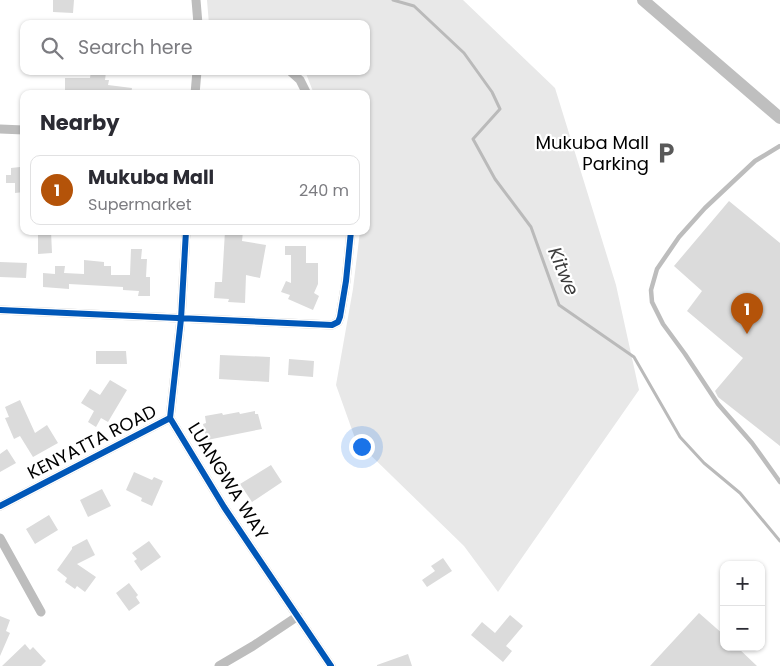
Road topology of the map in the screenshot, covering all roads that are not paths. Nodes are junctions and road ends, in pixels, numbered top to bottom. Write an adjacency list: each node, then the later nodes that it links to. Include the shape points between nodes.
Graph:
1 (196, 0): 3 (street)
2 (643, 0): 8 (main road)
3 (198, 20)
4 (197, 75): 6 (street)
5 (294, 75): 7 (street)
6 (195, 90)
7 (305, 90)
8 (780, 118)
9 (0, 129): 10 (street)
10 (20, 130)
11 (780, 146): 17 (lane, via 755,161 679,237 657,269 651,290 652,302 662,324 718,404)
12 (186, 235): 15 (street, LUANGWA WAY)
13 (351, 235): 15 (street, via 340,317 335,324)
14 (0, 310): 15 (street)
15 (181, 319): 16 (street, LUANGWA WAY)
16 (170, 418): 18 (street, KENYATTA ROAD); 21 (street, LUANGWA WAY, via 224,507)
17 (780, 482)
18 (0, 506)
19 (0, 538): 20 (street)
20 (41, 612)
21 (298, 616): 22 (street); 23 (street, LUANGWA WAY)
22 (219, 666)
23 (332, 666)

